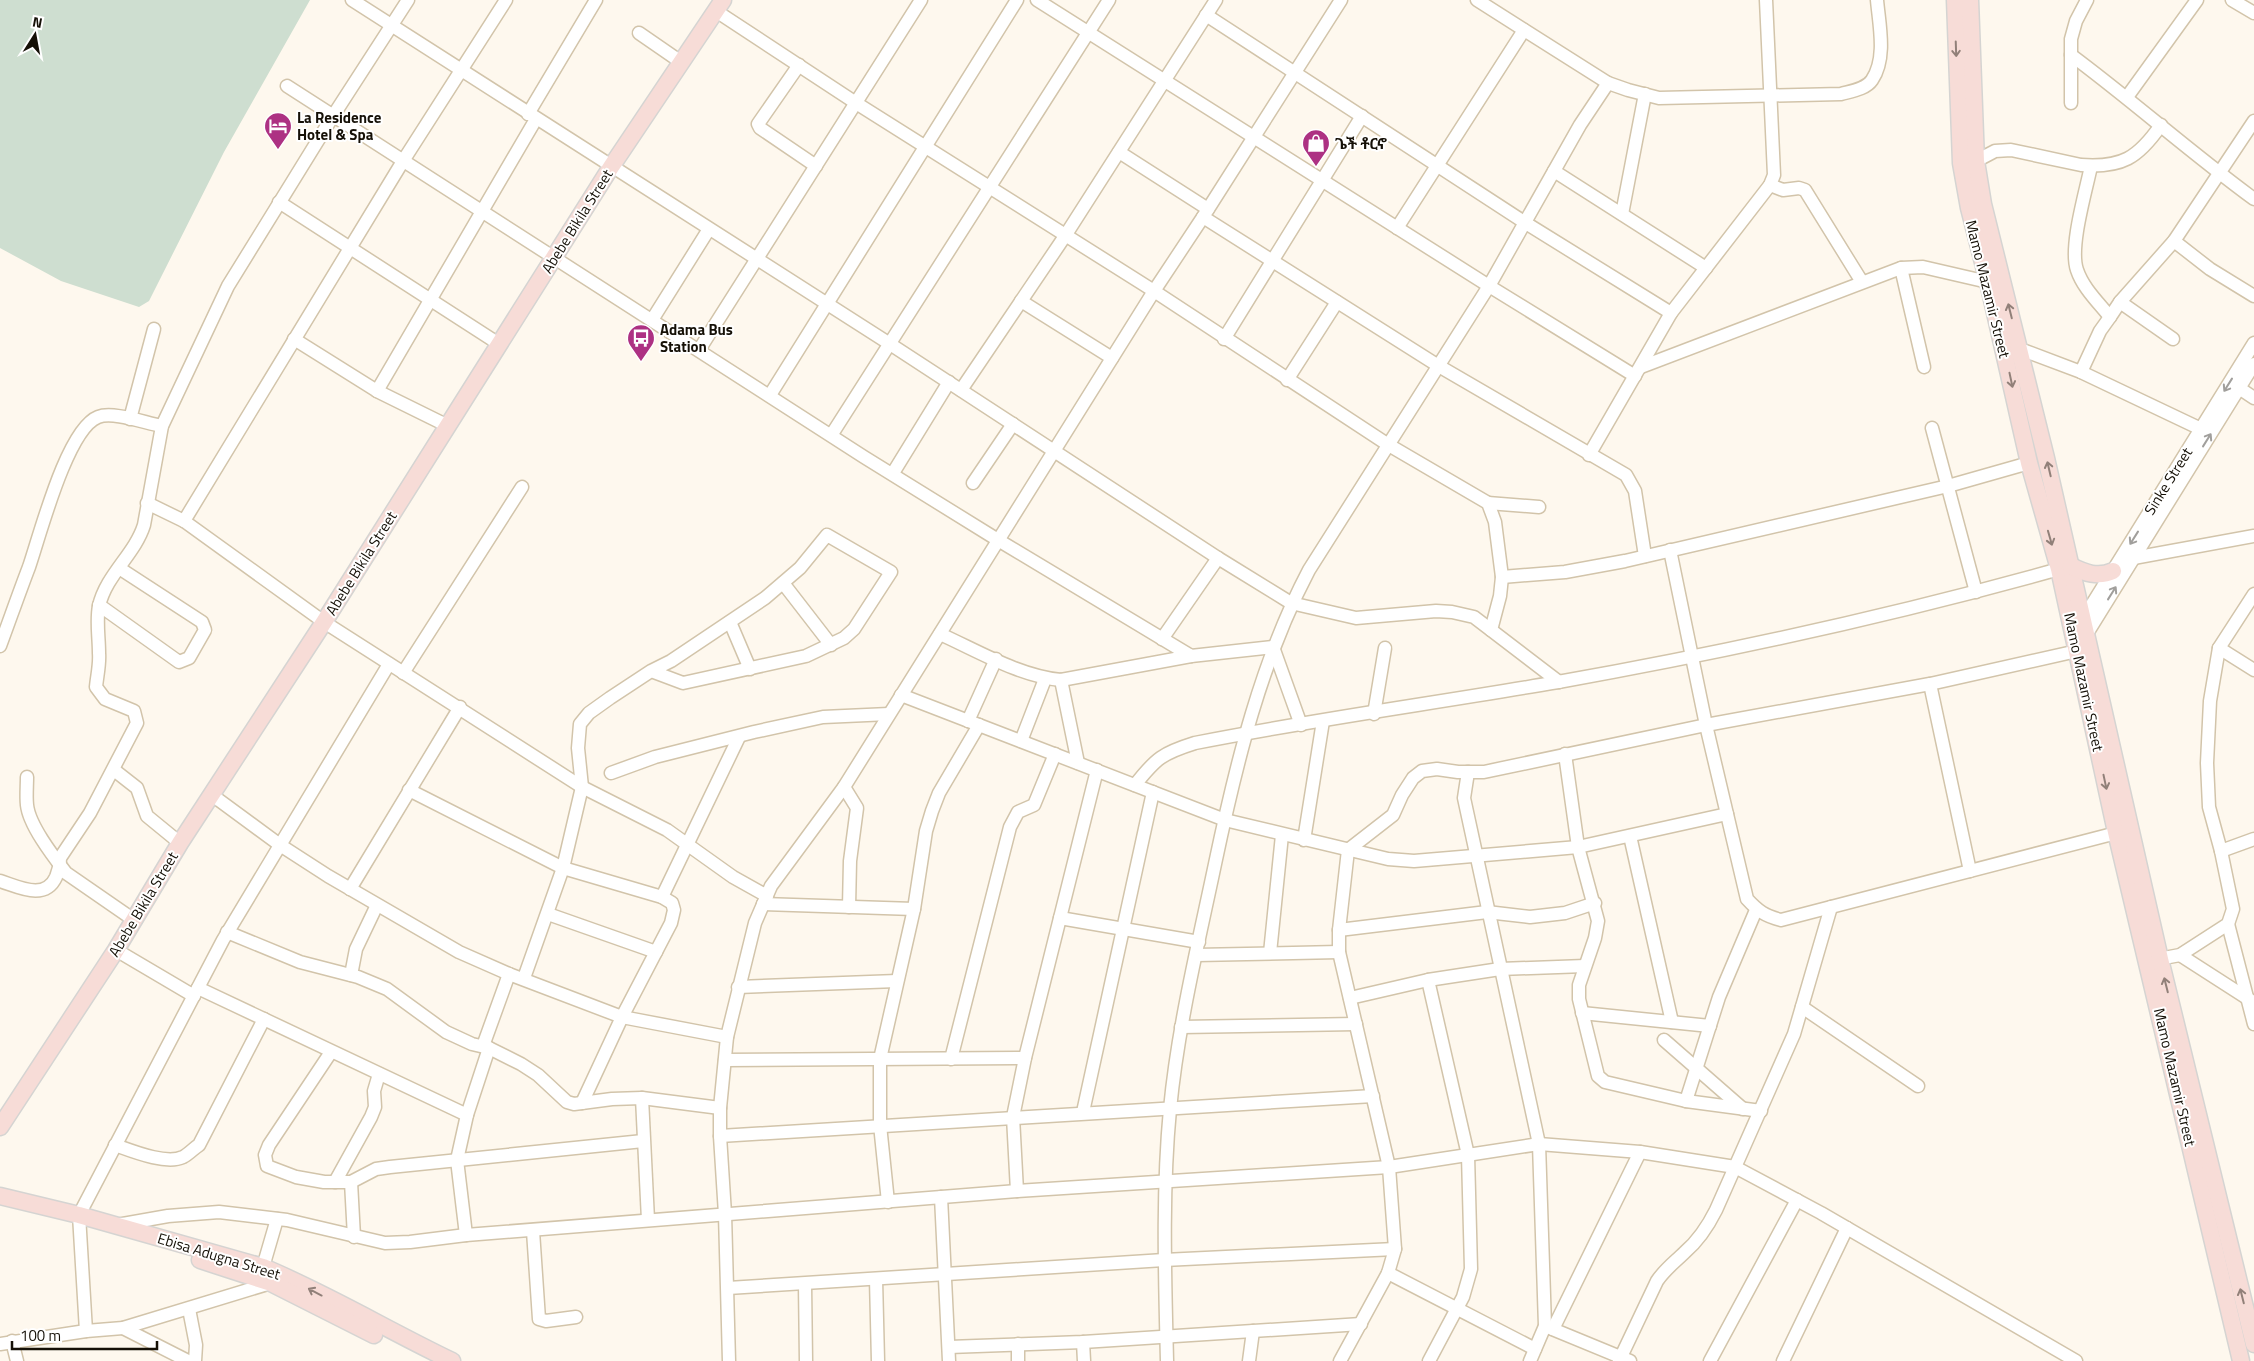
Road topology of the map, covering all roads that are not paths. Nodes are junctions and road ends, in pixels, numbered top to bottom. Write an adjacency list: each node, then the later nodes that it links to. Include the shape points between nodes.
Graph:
1 (352, 0): 22 (street)
2 (408, 0): 22 (street)
3 (506, 0): 29 (street)
4 (596, 0): 40 (street)
5 (921, 0): 37 (street)
6 (1017, 0): 45 (street)
7 (1036, 0): 24 (street)
8 (1109, 0): 24 (street)
9 (1216, 0): 21 (street)
10 (1341, 0): 30 (street)
11 (1477, 0): 23 (street)
12 (1766, 0): 35 (street)
13 (1877, 0): 35 (street, via 1880,63 1872,81 1858,90 1841,94)
14 (1954, 0): 74 (main road, Mamo Mazamir Street, one-way to 74, via 1960,162 1969,208)
15 (1970, 0): 48 (main road, Mamo Mazamir Street)
16 (2088, 0): 26 (street, via 2076,21)
17 (2197, 0): 36 (street)
18 (2232, 0): 20 (street)
19 (719, 5): 27 (main road, Abebe Bikila Street); 28 (street)
20 (2254, 13)
21 (1206, 15): 30 (street); 31 (street)
22 (392, 26): 29 (street); 39 (street)
23 (1524, 30): 32 (street); 49 (street)
24 (1088, 33): 31 (street); 57 (street)
25 (639, 34): 27 (street)
26 (2071, 54): 36 (street); 38 (street)
27 (681, 62): 52 (main road, Abebe Bikila Street)
28 (799, 65): 37 (street); 50 (street, via 758,124)
29 (461, 70): 40 (street); 47 (street)
30 (1295, 72): 41 (street); 44 (street)
31 (1165, 80): 44 (street); 46 (street)
32 (1608, 82): 34 (street); 53 (street)
33 (287, 86): 39 (street)
34 (1645, 94): 35 (street, via 1659,98); 62 (street)
35 (1771, 94): 56 (street, via 1774,175)
36 (2127, 97): 43 (street)
37 (856, 103): 45 (street); 50 (street)
38 (2071, 103)
39 (333, 116): 47 (street); 59 (street)
40 (532, 116): 52 (street); 60 (street)
41 (1362, 116): 49 (street); 55 (street)
42 (2254, 121): 54 (street)
43 (2161, 125): 51 (street, via 2146,147 2133,157); 54 (street)
44 (1253, 138): 55 (street); 61 (street)
45 (925, 147): 57 (street); 83 (street)
46 (1119, 152): 61 (street); 66 (street)
47 (403, 160): 60 (street); 68 (street)
48 (1976, 160): 51 (street, via 1995,151 2011,150); 74 (main road, Mamo Mazamir Street)
49 (1437, 165): 63 (street); 64 (street)
50 (816, 166): 70 (street)
51 (2091, 166): 85 (street, via 2074,257 2083,283)
52 (611, 167): 65 (street); 69 (main road, Abebe Bikila Street)
53 (1554, 171): 62 (street); 63 (street)
54 (2218, 173): 58 (street); 67 (street)
55 (1322, 181): 64 (street); 71 (street)
56 (1770, 185): 72 (street); 75 (street, via 1783,190 1805,190)
57 (989, 188): 66 (street); 93 (street)
58 (2254, 199)
59 (279, 202): 68 (street); 111 (street, via 228,286)
60 (481, 211): 69 (street); 79 (street)
61 (1205, 213): 71 (street); 77 (street)
62 (1622, 214): 72 (street)
63 (1524, 222): 76 (street); 84 (street)
64 (1396, 228): 76 (street)
65 (709, 229): 70 (street); 86 (street)
66 (1065, 236): 77 (street); 80 (street)
67 (2174, 241): 78 (street, via 2210,269); 82 (street)
68 (351, 247): 79 (street); 88 (street)
69 (554, 257): 86 (street); 92 (main road, Abebe Bikila Street)
70 (757, 260): 83 (street); 95 (street)
71 (1272, 261): 81 (street); 89 (street)
72 (1706, 268): 84 (street)
73 (1901, 268): 74 (street, via 1923,267); 75 (street); 99 (street)
74 (1995, 280): 94 (main road, Mamo Mazamir Street, one-way to 74); 119 (main road, Mamo Mazamir Street, one-way to 119)
75 (1862, 282): 100 (street)
76 (1489, 286): 98 (street); 100 (street)
77 (1154, 291): 89 (street); 96 (street)
78 (2254, 296)
79 (430, 299): 92 (street); 106 (street)
80 (1021, 301): 96 (street); 105 (street)
81 (1337, 302): 98 (street); 102 (street)
82 (2120, 302): 85 (street); 90 (street)
83 (827, 304): 93 (street); 107 (street)
84 (1671, 313): 100 (street)
85 (2110, 317): 101 (street)
86 (652, 320): 95 (street)
87 (154, 328): 109 (street)
88 (294, 339): 106 (street); 127 (street)
89 (1224, 339): 102 (street)
90 (2173, 339)
91 (2254, 343): 114 (street, Sinke Street, one-way to 114)
92 (499, 344): 112 (main road, Abebe Bikila Street)
93 (890, 344): 103 (street); 115 (street)
94 (2020, 349): 101 (street); 135 (main road, Mamo Mazamir Street, one-way to 94)
95 (699, 350): 107 (street)
96 (1112, 358): 117 (street)
97 (2254, 364): 104 (street, Sinke Street)
98 (1437, 365): 116 (street); 118 (street)
99 (1924, 367)
100 (1638, 371): 118 (street)
101 (2081, 372): 114 (street)
102 (1286, 380): 116 (street)
103 (949, 382): 105 (street); 120 (street)
104 (2239, 388): 108 (street); 133 (street, Sinke Street, one-way to 104)
105 (961, 390): 110 (street)
106 (377, 391): 112 (street)
107 (770, 395): 115 (street)
108 (2254, 398)
109 (130, 419): 111 (street); 151 (street, via 108,414 96,418 72,449 57,481)
110 (1013, 424): 117 (street); 121 (street)
111 (162, 426): 124 (street)
112 (448, 426): 144 (main road, Abebe Bikila Street)
113 (1932, 428): 122 (street)
114 (2201, 429): 133 (street, Sinke Street, one-way to 133)
115 (832, 434): 120 (street)
116 (1387, 444): 125 (street); 140 (street)
117 (1054, 451): 129 (street); 132 (street)
118 (1589, 455): 131 (street, via 1626,475 1635,491)
119 (2029, 463): 122 (street); 135 (main road, Mamo Mazamir Street, one-way to 135)
120 (893, 473): 129 (street)
121 (973, 483)
122 (1948, 486): 130 (street); 138 (street)
123 (522, 488): 162 (street)
124 (148, 503): 127 (street); 134 (street, via 140,540)
125 (1488, 503): 126 (street); 136 (street, via 1496,522)
126 (1539, 507)
127 (184, 521): 144 (street)
128 (2254, 536): 133 (street)
129 (998, 540): 148 (street); 149 (street)
130 (1670, 550): 131 (street); 156 (street)
131 (1645, 556): 136 (street, via 1588,569)
132 (1218, 558): 140 (street); 149 (street)
133 (2122, 563): 135 (main road, via 2106,574 2096,575); 147 (street, Sinke Street, one-way to 133); 147 (street, Sinke Street)
134 (119, 568): 141 (street); 141 (street, via 202,622 205,630 189,658 179,662)
135 (2065, 568): 138 (street); 147 (main road, Mamo Mazamir Street)
136 (1502, 577): 146 (street)
137 (783, 583): 145 (street); 150 (street); 150 (street, via 827,535 891,572 854,629)
138 (1976, 592): 156 (street)
139 (2254, 594): 143 (street)
140 (1291, 603): 146 (street, via 1356,618 1452,612 1474,617); 152 (street)
141 (99, 605): 181 (street, via 96,687 105,699 134,711 137,716 137,723)
142 (2254, 612): 143 (street)
143 (2239, 615): 154 (street)
144 (324, 622): 158 (street); 191 (main road, Abebe Bikila Street)
145 (730, 622): 159 (street); 161 (street, via 671,662)
146 (1491, 630): 165 (street)
147 (2078, 633): 166 (street); 194 (main road, Mamo Mazamir Street)
148 (940, 634): 157 (street); 167 (street)
149 (1162, 639): 155 (street)
150 (831, 645): 159 (street, via 806,656)
151 (0, 646)
152 (1273, 648): 155 (street); 173 (street); 175 (street)
153 (1385, 648): 170 (street)
154 (2219, 648): 160 (street); 204 (street, via 2210,701 2207,763 2210,807)
155 (1191, 656): 164 (street)
156 (1691, 657): 165 (street); 174 (street)
157 (996, 659): 163 (street); 172 (street)
158 (389, 664): 162 (street); 201 (street)
159 (750, 669): 161 (street, via 683,683)
160 (2254, 670)
161 (651, 671): 187 (street, via 589,714 580,724 578,748)
162 (403, 673): 168 (street)
163 (1046, 679): 164 (street); 177 (street)
164 (1061, 680): 180 (street)
165 (1560, 682): 170 (street)
166 (1930, 684): 174 (street); 208 (street)
167 (901, 695): 169 (street); 172 (street)
168 (460, 707): 187 (street); 189 (street)
169 (889, 714): 176 (street, via 824,717); 188 (street)
170 (1374, 714): 171 (street)
171 (1323, 721): 173 (street); 198 (street)
172 (973, 722): 177 (street); 217 (street, via 939,793 926,830)
173 (1301, 725): 175 (street)
174 (1706, 725): 179 (street); 192 (street)
175 (1248, 733): 186 (street, via 1170,751 1153,762); 193 (street)
176 (739, 737): 184 (street, via 655,757); 200 (street)
177 (1021, 741): 178 (street)
178 (1055, 754): 180 (street); 260 (street, via 1034,805 1018,812 1012,820)
179 (1565, 754): 183 (street, via 1484,772); 202 (street)
180 (1078, 763): 182 (street)
181 (114, 770): 199 (street, via 137,788 148,816); 206 (street, via 60,858)
182 (1096, 770): 186 (street); 221 (street)
183 (1468, 772): 203 (street, via 1437,769 1422,772 1413,778 1402,794 1393,815); 205 (street, via 1464,798)
184 (611, 773)
185 (27, 777): 206 (street, via 27,806 32,823)
186 (1135, 785): 190 (street)
187 (582, 787): 200 (street, via 668,830); 207 (street)
188 (844, 787): 212 (street, via 771,886); 215 (street, via 857,808 850,861)
189 (409, 790): 207 (street); 210 (street)
190 (1153, 792): 193 (street); 224 (street)
191 (212, 794): 199 (main road, Abebe Bikila Street); 201 (street)
192 (1726, 814): 196 (street); 218 (street, via 1747,899)
193 (1225, 820): 195 (street); 227 (street)
194 (2124, 831): 208 (street); 233 (main road, Mamo Mazamir Street)
195 (1282, 835): 198 (street); 231 (street)
196 (1630, 836): 202 (street); 249 (street)
197 (2254, 839): 204 (street)
198 (1304, 840): 203 (street)
199 (180, 843): 222 (main road, Abebe Bikila Street)
200 (686, 843): 211 (street); 212 (street)
201 (280, 845): 210 (street); 226 (street)
202 (1578, 847): 205 (street); 213 (street)
203 (1348, 850): 205 (street, via 1401,861); 225 (street)
204 (2221, 851): 223 (street, via 2233,909)
205 (1478, 856): 219 (street)
206 (60, 866): 209 (street, via 45,891); 222 (street)
207 (563, 868): 211 (street); 220 (street)
208 (1970, 871): 216 (street)
209 (0, 881)
210 (350, 889): 214 (street)
211 (662, 897): 229 (street, via 672,903 674,910 672,923)
212 (765, 900): 215 (street); 241 (street, via 755,923)
213 (1595, 903): 219 (street, via 1565,913 1530,917); 234 (street, via 1598,921)
214 (377, 905): 236 (street, via 459,952); 237 (street, via 356,949)
215 (849, 907): 217 (street)
216 (1831, 907): 218 (street, via 1781,920); 245 (street)
217 (914, 909): 240 (street)
218 (1756, 910): 252 (street)
219 (1487, 912): 225 (street); 235 (street)
220 (548, 914): 229 (street); 238 (street)
221 (1060, 918): 224 (street); 258 (street)
222 (134, 920): 228 (main road, Abebe Bikila Street)
223 (2228, 924): 232 (street); 244 (street)
224 (1122, 929): 227 (street); 272 (street)
225 (1339, 930): 230 (street)
226 (227, 932): 237 (street, via 300,962); 242 (street)
227 (1198, 948): 231 (street); 253 (street)
228 (116, 950): 242 (street); 277 (main road, Abebe Bikila Street)
229 (656, 952): 247 (street)
230 (1339, 952): 231 (street); 243 (street)
231 (1270, 953)
232 (2180, 954): 233 (street); 244 (street)
233 (2154, 960): 326 (main road, Mamo Mazamir Street, one-way to 233); 349 (main road, Mamo Mazamir Street)
234 (1585, 966): 235 (street); 246 (street, via 1579,985)
235 (1500, 969): 239 (street); 280 (street)
236 (508, 974): 238 (street); 256 (street)
237 (351, 975): 256 (street, via 386,989 446,1032)
238 (524, 978): 247 (street)
239 (1428, 980): 243 (street); 283 (street)
240 (896, 981): 241 (street); 259 (street)
241 (738, 987): 254 (street)
242 (196, 992): 248 (street); 281 (street)
243 (1350, 998): 250 (street)
244 (2250, 1000): 251 (street)
245 (1802, 1007): 264 (street); 273 (street)
246 (1582, 1013): 249 (street); 267 (street, via 1598,1076 1605,1082)
247 (622, 1018): 254 (street); 268 (street)
248 (264, 1019): 257 (street); 281 (street, via 199,1145 183,1157 172,1159 145,1156)
249 (1672, 1022): 252 (street)
250 (1356, 1024): 253 (street); 265 (street)
251 (2254, 1024)
252 (1710, 1026): 262 (street)
253 (1181, 1027): 270 (street)
254 (727, 1037): 261 (street)
255 (1664, 1040): 262 (street)
256 (486, 1047): 268 (street, via 538,1075 568,1102); 274 (street)
257 (331, 1052): 263 (street); 288 (street, via 270,1145 264,1160 267,1166 296,1177)
258 (1025, 1058): 260 (street); 275 (street)
259 (880, 1059): 260 (street); 261 (street); 276 (street)
260 (951, 1059)
261 (725, 1060): 269 (street)
262 (1697, 1068): 267 (street); 271 (street)
263 (379, 1074): 274 (street); 288 (street, via 371,1117)
264 (1918, 1086)
265 (1373, 1096): 270 (street); 285 (street)
266 (642, 1098): 268 (street); 269 (street); 279 (street)
267 (1686, 1101): 271 (street)
268 (582, 1103)
269 (720, 1108): 278 (street)
270 (1170, 1109): 272 (street); 287 (street)
271 (1744, 1109): 273 (street)
272 (1083, 1112): 275 (street)
273 (1761, 1112): 286 (street)
274 (467, 1115): 284 (street)
275 (1013, 1117): 276 (street); 290 (street)
276 (880, 1125): 278 (street); 294 (street)
277 (0, 1127)
278 (720, 1136): 296 (street)
279 (643, 1141): 284 (street); 299 (street)
280 (1539, 1144): 282 (street); 283 (street); 318 (street)
281 (115, 1145): 298 (street)
282 (1640, 1152): 286 (street); 318 (street)
283 (1468, 1155): 285 (street); 315 (street, via 1471,1269)
284 (457, 1160): 289 (street, via 376,1169); 303 (street)
285 (1389, 1167): 287 (street); 305 (street)
286 (1736, 1167): 293 (street); 329 (street, via 1709,1225 1657,1281)
287 (1167, 1181): 290 (street); 306 (street)
288 (335, 1182): 289 (street)
289 (351, 1182): 304 (street)
290 (1016, 1191): 292 (street)
291 (0, 1196): 298 (main road, Ebisa Adugna Street)
292 (941, 1197): 294 (street); 309 (street)
293 (1797, 1200): 301 (street); 347 (street)
294 (888, 1202): 296 (street)
295 (0, 1204): 298 (main road, Ebisa Adugna Street)
296 (725, 1214): 299 (street); 313 (street)
297 (277, 1219): 300 (street, via 219,1212); 304 (street); 307 (street)
298 (79, 1220): 300 (main road, Ebisa Adugna Street); 310 (main road, Ebisa Adugna Street); 320 (street)
299 (648, 1220): 302 (street)
300 (114, 1225): 307 (main road, Ebisa Adugna Street)
301 (1846, 1228): 330 (street); 348 (street)
302 (533, 1231): 303 (street); 316 (street, via 539,1319)
303 (466, 1235): 304 (street, via 385,1243)
304 (354, 1237)
305 (1395, 1249): 306 (street); 308 (street)
306 (1164, 1260): 309 (street); 322 (street)
307 (263, 1267): 310 (main road, Ebisa Adugna Street)
308 (1388, 1273): 315 (street); 317 (street)
309 (945, 1275): 311 (street); 327 (street)
310 (278, 1279): 314 (street); 334 (main road, Ebisa Adugna Street); 335 (main road, Ebisa Adugna Street, one-way to 310)
311 (876, 1279): 312 (street); 338 (street)
312 (804, 1284): 313 (street); 337 (street)
313 (728, 1288): 336 (street)
314 (189, 1309): 319 (street); 333 (street, via 196,1345)
315 (1458, 1309): 328 (street); 345 (street)
316 (576, 1317)
317 (1361, 1324): 321 (street); 344 (street)
318 (1549, 1327): 328 (street); 329 (street)
319 (123, 1328): 320 (street); 332 (street)
320 (86, 1331): 323 (street)
321 (1253, 1331): 322 (street); 343 (street)
322 (1167, 1336): 324 (street); 342 (street)
323 (6, 1342): 331 (street)
324 (1083, 1342): 325 (street); 341 (street)
325 (1018, 1344): 327 (street); 340 (street)
326 (2254, 1344)
327 (949, 1347): 339 (street)
328 (1535, 1349): 346 (street)
329 (1623, 1360)
330 (2072, 1360)
331 (16, 1361)
332 (188, 1361)
333 (195, 1361)
334 (427, 1361)
335 (452, 1361)
336 (729, 1361)
337 (806, 1361)
338 (878, 1361)
339 (949, 1361)
340 (1018, 1361)
341 (1084, 1361)
342 (1167, 1361)
343 (1249, 1361)
344 (1340, 1361)
345 (1428, 1361)
346 (1530, 1361)
347 (1710, 1361)
348 (1783, 1361)
349 (2242, 1361)

